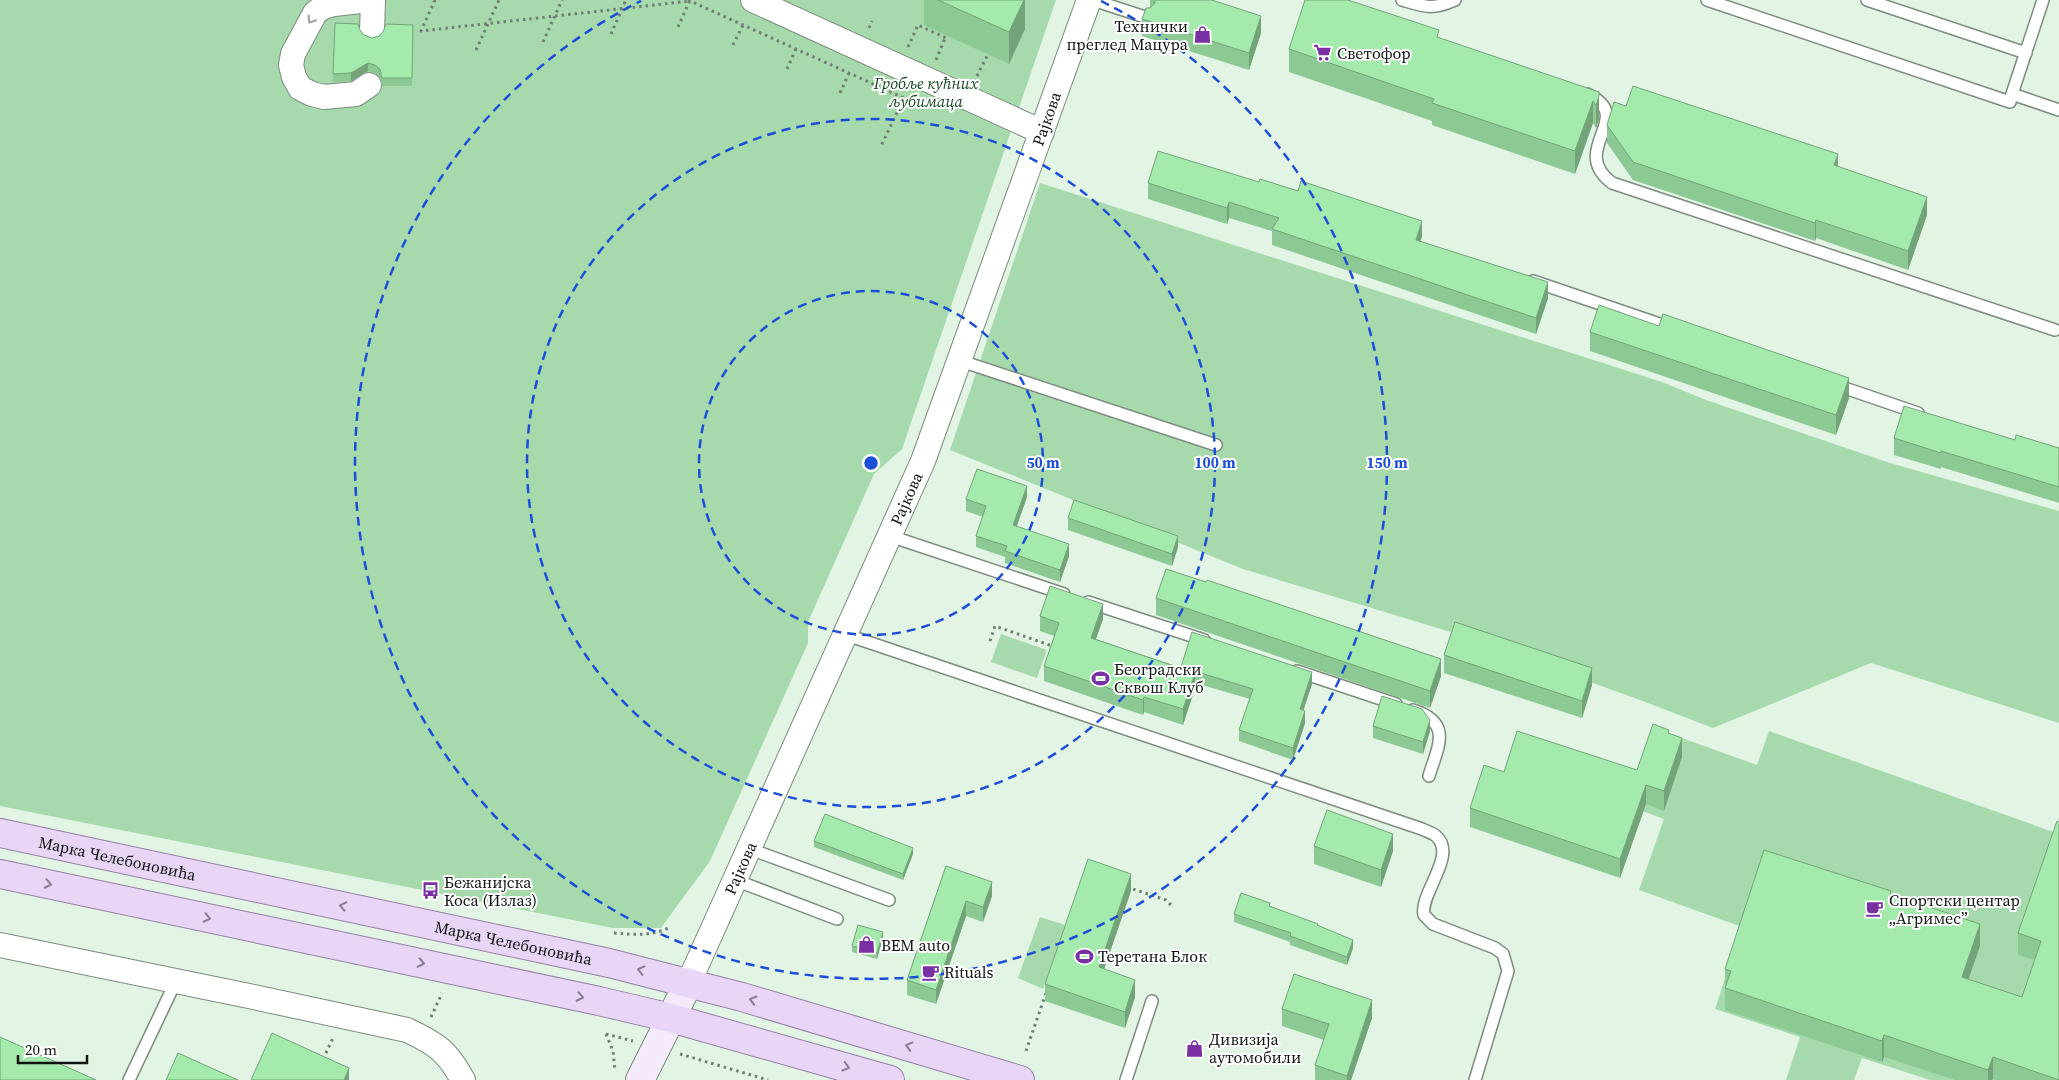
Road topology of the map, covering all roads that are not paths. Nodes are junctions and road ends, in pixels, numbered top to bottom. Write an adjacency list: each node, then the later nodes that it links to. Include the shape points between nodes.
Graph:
1 (371, 0): 10 (street); 12 (street, one-way to 12, via 334,4 315,13 293,54 291,65 300,88 312,94 324,97 356,94)
2 (753, 0): 16 (street)
3 (1091, 0): 9 (lane); 16 (street, Рајкова)
4 (1402, 0): 5 (lane, via 1428,8)
5 (1455, 0)
6 (1707, 0): 14 (lane, via 2010,102)
7 (1867, 0): 11 (lane)
8 (2043, 0): 11 (lane)
9 (1148, 18)
10 (372, 32)
11 (2026, 53): 14 (lane)
12 (369, 85)
13 (1579, 92): 18 (lane, via 1601,102 1606,109 1607,119 1595,152 1599,166 1612,183)
14 (2012, 94): 15 (lane)
15 (2059, 110)
16 (1042, 132): 20 (street, Рајкова)
17 (1523, 277): 19 (lane)
18 (2055, 330)
19 (1682, 332)
20 (961, 361): 23 (lane); 24 (street, Рајкова, via 924,461)
21 (1822, 380): 22 (lane)
22 (1934, 418)
23 (1216, 445)
24 (890, 536): 25 (street, Рајкова); 26 (lane)
25 (847, 635): 30 (street, Рајкова); 46 (lane, via 1436,836 1441,843 1442,860 1424,906 1426,919 1495,948 1503,954 1507,966 1506,980)
26 (1219, 645)
27 (1285, 667): 28 (lane, via 1426,714 1435,721 1439,730)
28 (1428, 776)
29 (0, 833): 37 (main road, Марка Челебоновића, one-way to 29, via 609,962)
30 (750, 849): 32 (street, Рајкова); 33 (lane)
31 (0, 874): 39 (main road, one-way to 39)
32 (735, 880): 34 (lane); 37 (street, Рајкова)
33 (889, 900)
34 (837, 919)
35 (0, 945): 36 (street)
36 (176, 981): 41 (lane); 42 (street, via 407,1030 442,1049)
37 (689, 982): 39 (main road); 44 (main road, Марка Челебоновића, one-way to 37)
38 (1152, 1001): 45 (lane)
39 (671, 1018): 40 (main road); 43 (main road, one-way to 43)
40 (627, 1077)
41 (128, 1080)
42 (463, 1080)
43 (890, 1080)
44 (1020, 1080)
45 (1126, 1080)
46 (1475, 1080)

